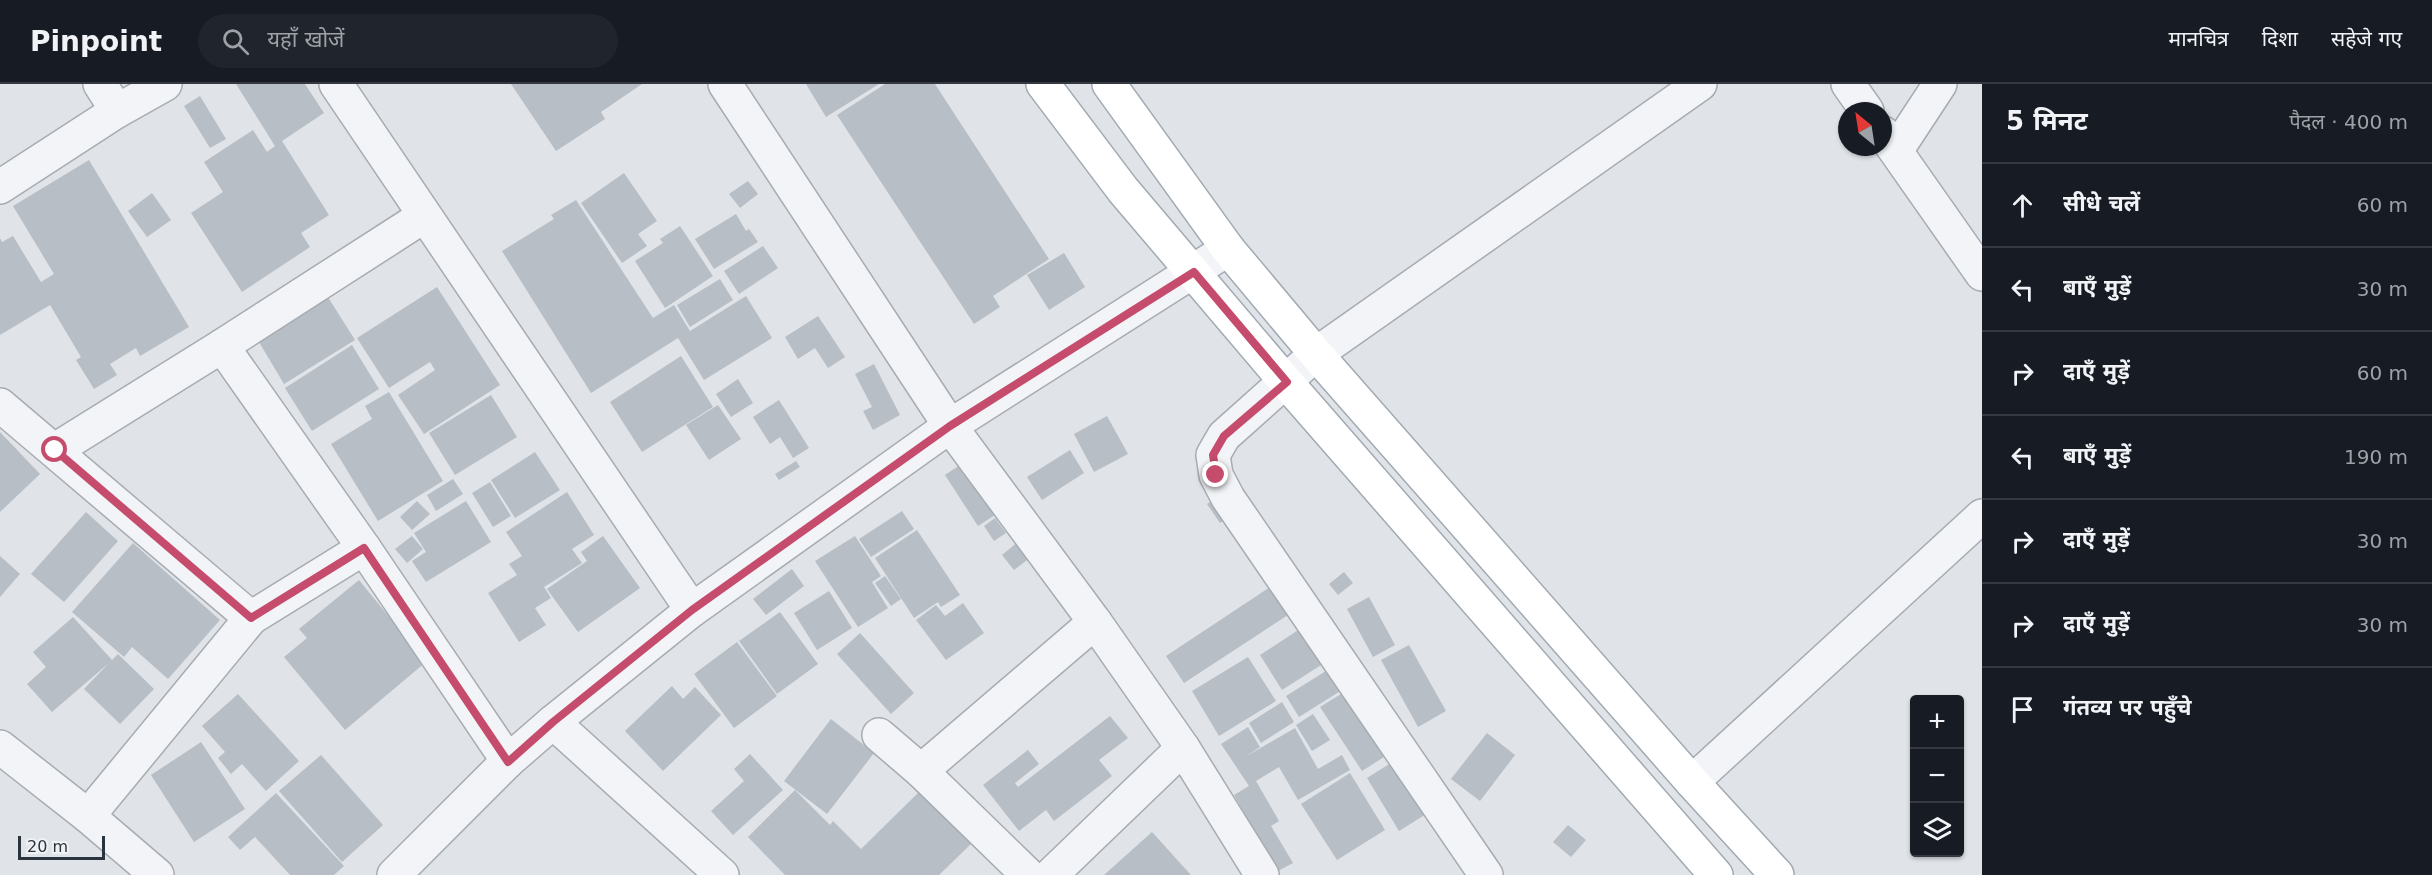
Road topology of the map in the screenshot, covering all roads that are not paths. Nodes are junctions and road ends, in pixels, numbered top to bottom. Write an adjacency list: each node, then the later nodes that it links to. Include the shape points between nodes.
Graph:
1 (165, 84): 9 (street)
2 (336, 84): 14 (street)
3 (725, 84): 22 (street)
4 (1043, 84): 16 (main road, via 1123,190)
5 (1109, 84): 15 (main road)
6 (1700, 84): 19 (street)
7 (1848, 84): 10 (street)
8 (1940, 84): 11 (street)
9 (109, 97): 13 (street)
10 (1861, 102)
11 (1892, 139)
12 (1892, 146): 17 (street)
13 (0, 187)
14 (424, 216): 18 (street); 26 (street)
15 (1228, 249): 16 (street); 19 (main road)
16 (1194, 272): 20 (main road); 22 (street)
17 (1982, 274)
18 (222, 346): 23 (street); 25 (street)
19 (1316, 354): 20 (street); 35 (main road)
20 (1287, 382): 43 (street, via 1224,436 1213,455 1216,475); 44 (main road)
21 (0, 405): 23 (street)
22 (950, 426): 26 (street); 28 (street)
23 (55, 450): 27 (street)
24 (1982, 516): 35 (street)
25 (364, 548): 27 (street); 33 (street)
26 (692, 610): 29 (street)
27 (251, 618): 36 (street)
28 (1095, 622): 31 (street); 34 (street)
29 (553, 722): 33 (street); 39 (street)
30 (879, 735): 34 (street)
31 (1183, 748): 41 (street); 42 (street)
32 (4, 758): 36 (street)
33 (508, 762): 38 (street)
34 (921, 771): 40 (street)
35 (1692, 782): 45 (main road)
36 (88, 816): 37 (street)
37 (157, 875)
38 (394, 875)
39 (722, 875)
40 (1028, 875)
41 (1051, 875)
42 (1262, 875)
43 (1486, 875)
44 (1716, 875)
45 (1777, 875)

